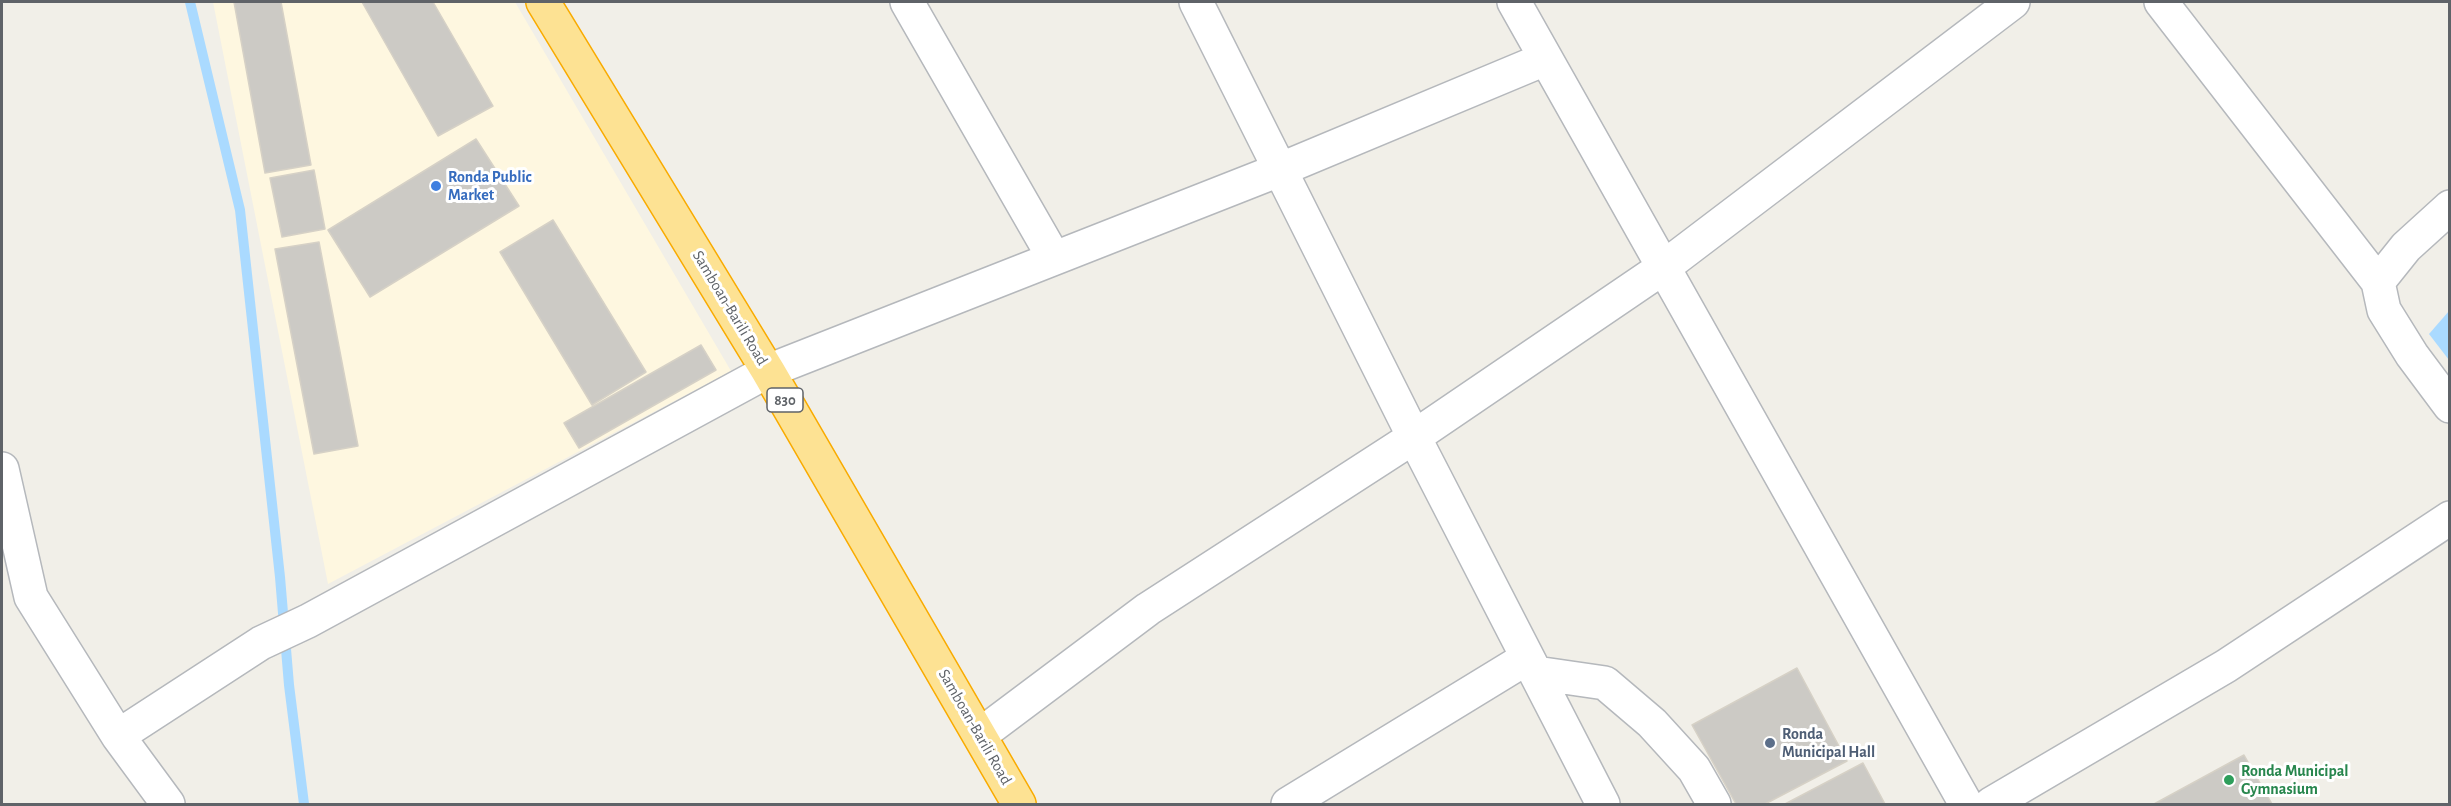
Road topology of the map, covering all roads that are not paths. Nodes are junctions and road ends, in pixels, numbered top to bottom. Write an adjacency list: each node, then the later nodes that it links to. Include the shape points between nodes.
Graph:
1 (543, 2): 13 (highway, Samboan-Barili Road / 830)
2 (907, 2): 10 (street)
3 (1196, 2): 8 (street)
4 (1514, 2): 7 (street)
5 (2013, 2): 11 (street)
6 (2161, 2): 12 (street)
7 (1545, 59): 8 (street); 11 (street)
8 (1279, 170): 10 (street); 15 (street)
9 (2450, 207): 12 (street, via 2406,247)
10 (1054, 258): 13 (street)
11 (1664, 267): 15 (street); 26 (street)
12 (2378, 282): 14 (street, via 2384,310)
13 (768, 371): 19 (highway, Samboan-Barili Road / 830); 20 (street, via 261,643)
14 (2450, 406)
15 (1414, 437): 18 (street); 19 (street, via 1148,609)
16 (2, 469): 20 (street, via 31,597)
17 (2450, 518): 27 (street, via 2226,666)
18 (1532, 665): 23 (street); 24 (street); 25 (street, via 1605,684 1652,723 1695,769)
19 (980, 735): 22 (highway, Samboan-Barili Road / 830)
20 (118, 736): 21 (street)
21 (168, 804)
22 (1019, 804)
23 (1288, 804)
24 (1604, 804)
25 (1714, 804)
26 (1966, 804)
27 (1992, 804)

